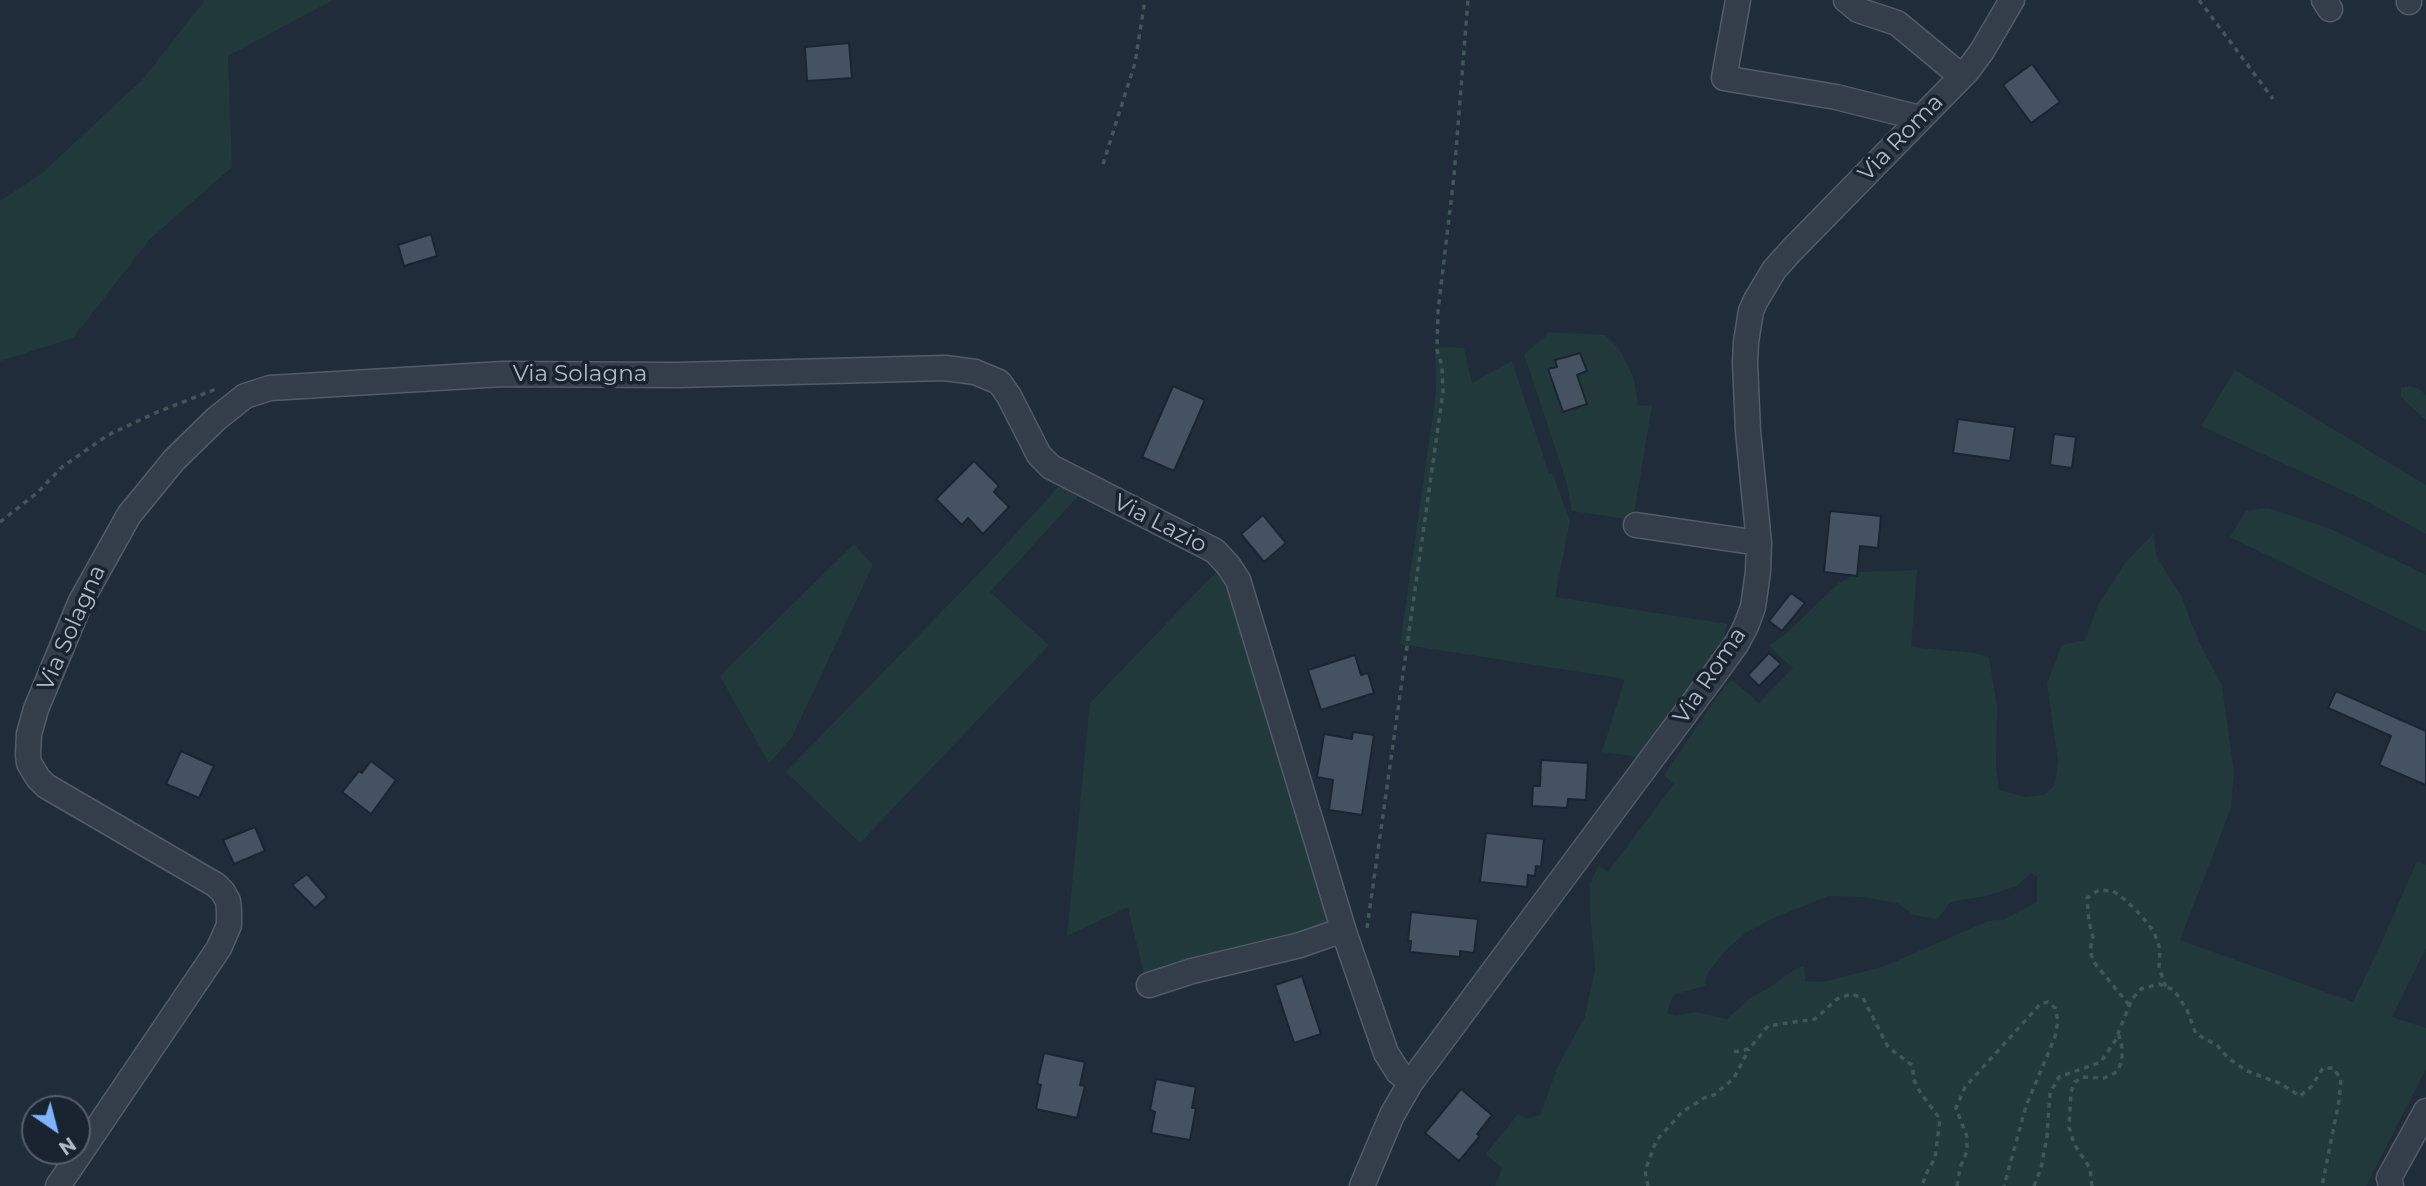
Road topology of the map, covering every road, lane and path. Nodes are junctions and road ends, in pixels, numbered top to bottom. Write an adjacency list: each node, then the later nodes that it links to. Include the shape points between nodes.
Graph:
1 (1145, 0): 10 (path, via 1135,63)
2 (1468, 0): 16 (path, via 1438,311 1443,392)
3 (1738, 0): 9 (street, via 1724,78 1836,97)
4 (1846, 0): 7 (street, via 1897,23)
5 (2012, 0): 7 (street, Via Roma, via 1982,51)
6 (2199, 0): 8 (path)
7 (1961, 76): 9 (street, Via Roma)
8 (2273, 99)
9 (1920, 118): 15 (street, Via Roma, via 1782,261 1751,311 1745,363)
10 (1104, 164)
11 (677, 375): 16 (street, Via Lazio, via 945,368 975,372 999,382 1039,455 1051,467 1214,551 1238,580); 25 (street, Via Solagna, via 503,374 258,390 216,419 174,460 129,515 81,601 36,709 29,734 29,763 46,786 223,891 229,925 219,948)
12 (221, 388): 13 (path, via 108,435 62,467)
13 (0, 522)
14 (1636, 525): 15 (street)
15 (1759, 543): 23 (street, Via Roma, via 1753,607 1737,643)
16 (1354, 935): 17 (street); 23 (street, Via Lazio, via 1386,1053)
17 (1149, 985)
18 (2166, 987): 19 (path, via 2159,984 2141,989); 19 (path, via 2154,932 2124,899 2113,891 2099,890 2087,898 2093,937 2090,950 2093,961); 33 (path, via 2174,990 2187,1010 2196,1034 2247,1071 2300,1096 2323,1068 2333,1068 2341,1079 2339,1101)
19 (2129, 1005): 20 (path)
20 (2119, 1033): 31 (path, via 2101,1062 2059,1077 2050,1093 2048,1136); 32 (path, via 2122,1061 2117,1072 2104,1078 2082,1077 2071,1092 2069,1127 2090,1168)
21 (1749, 1049): 22 (path); 27 (path, via 1734,1079 1682,1112 1656,1141 1645,1171); 28 (path, via 1768,1026 1815,1019 1837,999 1851,994 1863,999 1888,1046 1913,1066 1920,1092 1940,1119 1935,1158)
22 (1734, 1052)
23 (1411, 1082): 26 (street, Via Roma)
24 (2426, 1111): 34 (street, via 2389,1178)
25 (58, 1186)
26 (1362, 1186)
27 (1648, 1186)
28 (1922, 1186)
29 (1957, 1186): 30 (path, via 1967,1137 1956,1108 1965,1087 2040,1004 2048,1002 2058,1021 2055,1037 2026,1106)
30 (2004, 1186)
31 (2034, 1186)
32 (2092, 1186)
33 (2322, 1186)
34 (2391, 1186)

